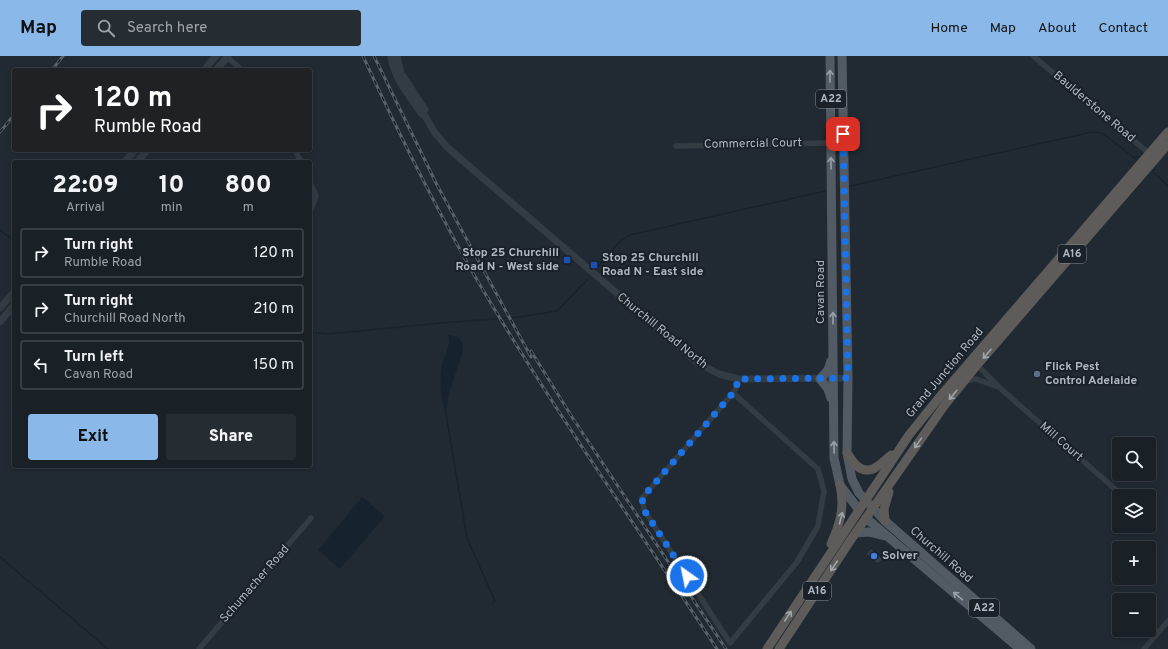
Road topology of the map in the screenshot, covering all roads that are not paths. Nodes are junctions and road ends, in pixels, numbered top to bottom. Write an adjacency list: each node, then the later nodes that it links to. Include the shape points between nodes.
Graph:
1 (216, 56): 8 (street)
2 (227, 56): 9 (street); 10 (street)
3 (391, 56): 11 (street, Churchill Road North, via 397,78)
4 (397, 56): 11 (street, Churchill Road North, via 401,73 425,111)
5 (830, 56): 13 (main road, Cavan Road / A22, one-way to 5)
6 (842, 56): 29 (main road, Cavan Road / A22)
7 (1033, 56): 18 (street, Baulderstone Road)
8 (206, 68)
9 (218, 68)
10 (240, 68)
11 (425, 116): 30 (street, Churchill Road North, via 448,148 698,363 719,374)
12 (1168, 132): 18 (highway, Grand Junction Road / A16)
13 (831, 142): 15 (street, Commercial Court); 27 (main road, Cavan Road / A22, one-way to 13)
14 (1168, 144): 18 (highway, Grand Junction Road / A16)
15 (676, 146)
16 (133, 152): 19 (street)
17 (145, 152): 20 (street)
18 (1152, 156): 28 (highway, Grand Junction Road / A16)
19 (127, 160)
20 (139, 160)
21 (312, 187): 22 (street, via 316,196)
22 (312, 207)
23 (12, 294): 25 (street)
24 (12, 307): 26 (street)
25 (0, 308)
26 (0, 322)
27 (833, 357): 31 (main road, via 828,370); 32 (main road, Cavan Road / A22)
28 (974, 362): 33 (highway, Grand Junction Road / A16); 34 (street, Mill Court); 37 (highway, Grand Junction Road / A16)
29 (848, 378): 32 (street, Churchill Road North); 38 (main road, Cavan Road / A22)
30 (738, 379): 31 (street, Churchill Road North); 35 (street)
31 (820, 379): 32 (street, Churchill Road North); 36 (main road, via 828,389)
32 (833, 379): 36 (main road, Cavan Road / A22)
33 (964, 381): 34 (street, Mill Court, via 976,379); 39 (highway, Grand Junction Road / A16, one-way to 39)
34 (1000, 388): 41 (street, Mill Court)
35 (733, 393): 35 (street, via 642,498 644,510 730,643 797,562 818,526 824,492 818,469)
36 (834, 405): 40 (main road, Cavan Road / A22, one-way to 36, via 834,458)
37 (909, 435): 38 (highway, via 877,468 860,468); 42 (highway, Grand Junction Road / A16)
38 (847, 453): 42 (main road, Cavan Road / A22, via 855,488)
39 (906, 460): 43 (highway, Grand Junction Road / A16); 47 (highway, via 885,503)
40 (840, 485): 44 (main road, Cavan Road / A22); 50 (highway, one-way to 40, via 835,536 842,511)
41 (1115, 489)
42 (865, 501): 43 (main road, Cavan Road / A22); 44 (highway, Grand Junction Road / A16)
43 (872, 509): 46 (highway, Grand Junction Road / A16); 47 (main road, Churchill Road / A22)
44 (859, 510): 46 (highway, Cavan Road / A22); 50 (highway, Grand Junction Road / A16)
45 (311, 518): 53 (street, Schumacher Road)
46 (866, 518): 48 (highway, Grand Junction Road / A16); 49 (main road, Churchill Road / A22)
47 (885, 521): 51 (main road, Churchill Road / A22)
48 (856, 533): 49 (main road, via 875,532); 55 (highway, Grand Junction Road / A16, one-way to 55)
49 (890, 538): 51 (main road, Churchill Road / A22, one-way to 49)
50 (821, 567): 54 (highway, Grand Junction Road / A16, one-way to 50)
51 (986, 615): 56 (main road, Churchill Road / A22); 57 (main road, Churchill Road / A22)
52 (1168, 621): 58 (street)
53 (199, 649)
54 (767, 649)
55 (778, 649)
56 (1020, 649)
57 (1031, 649)
58 (1144, 649)

